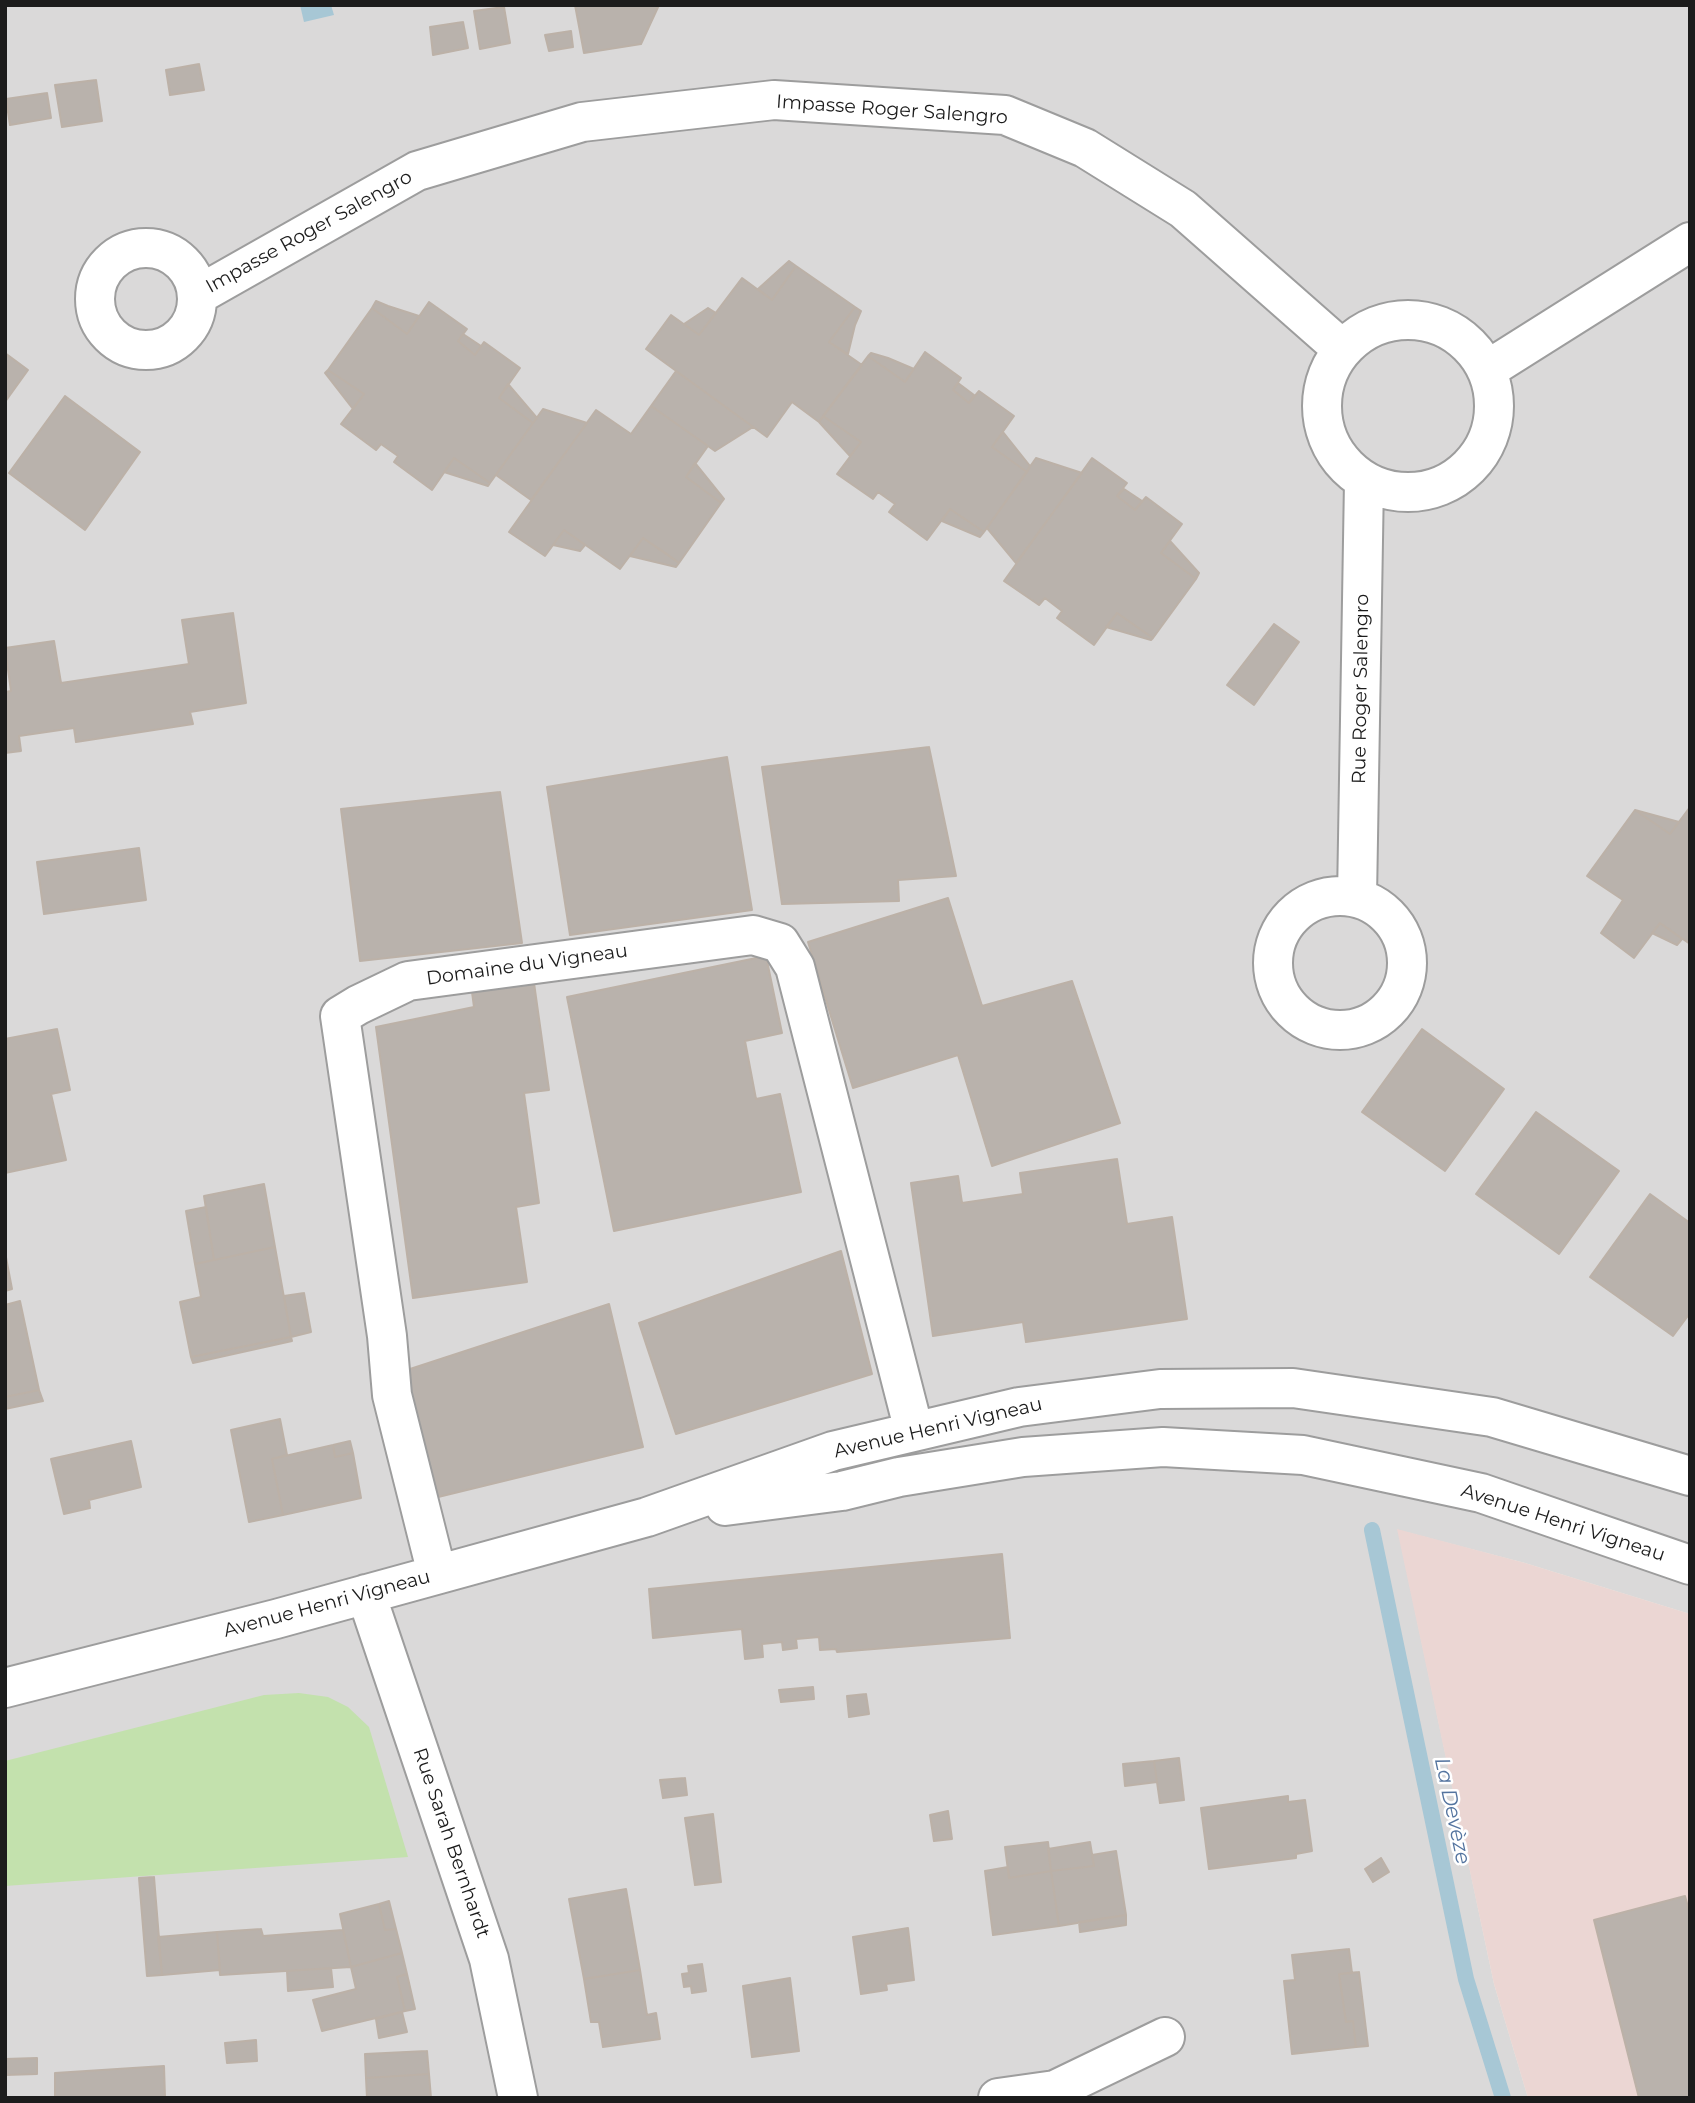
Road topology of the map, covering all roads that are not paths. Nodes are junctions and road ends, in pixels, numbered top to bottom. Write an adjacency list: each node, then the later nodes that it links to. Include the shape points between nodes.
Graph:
1 (1690, 242): 4 (street)
2 (198, 295): 3 (street, Impasse Roger Salengro, via 417,171 582,122 774,100 1005,115 1085,148 1182,209)
3 (1342, 349): 4 (street, via 1364,331 1391,320 1420,319 1448,328 1471,346); 5 (street, via 1326,376 1321,405 1326,435 1341,461)
4 (1487, 370): 5 (street, via 1495,413 1488,439 1475,461 1456,479 1432,490 1406,493)
5 (1364, 481): 6 (street, Rue Roger Salengro)
6 (1357, 898)
7 (902, 1433): 8 (street, Avenue Henri Vigneau, via 1019,1407 1160,1389 1293,1388 1492,1417); 9 (street); 10 (street, Avenue Henri Vigneau, via 833,1451); 12 (street, Domaine du Vigneau, via 795,967 780,943 753,935 408,981 340,1016 392,1395)
8 (1690, 1476)
9 (899, 1477): 10 (street, Avenue Henri Vigneau, via 842,1491); 11 (street, Avenue Henri Vigneau, via 1023,1457 1163,1447 1303,1455 1481,1493)
10 (647, 1517): 12 (street, Avenue Henri Vigneau)
11 (1690, 1565)
12 (436, 1574): 13 (street, Avenue Henri Vigneau)
13 (366, 1594): 14 (street, Avenue Henri Vigneau); 16 (street, Rue Sarah Bernhardt, via 489,1959)
14 (5, 1688)
15 (1165, 2036): 17 (street, via 1055,2090)
16 (518, 2098)
17 (998, 2098)

